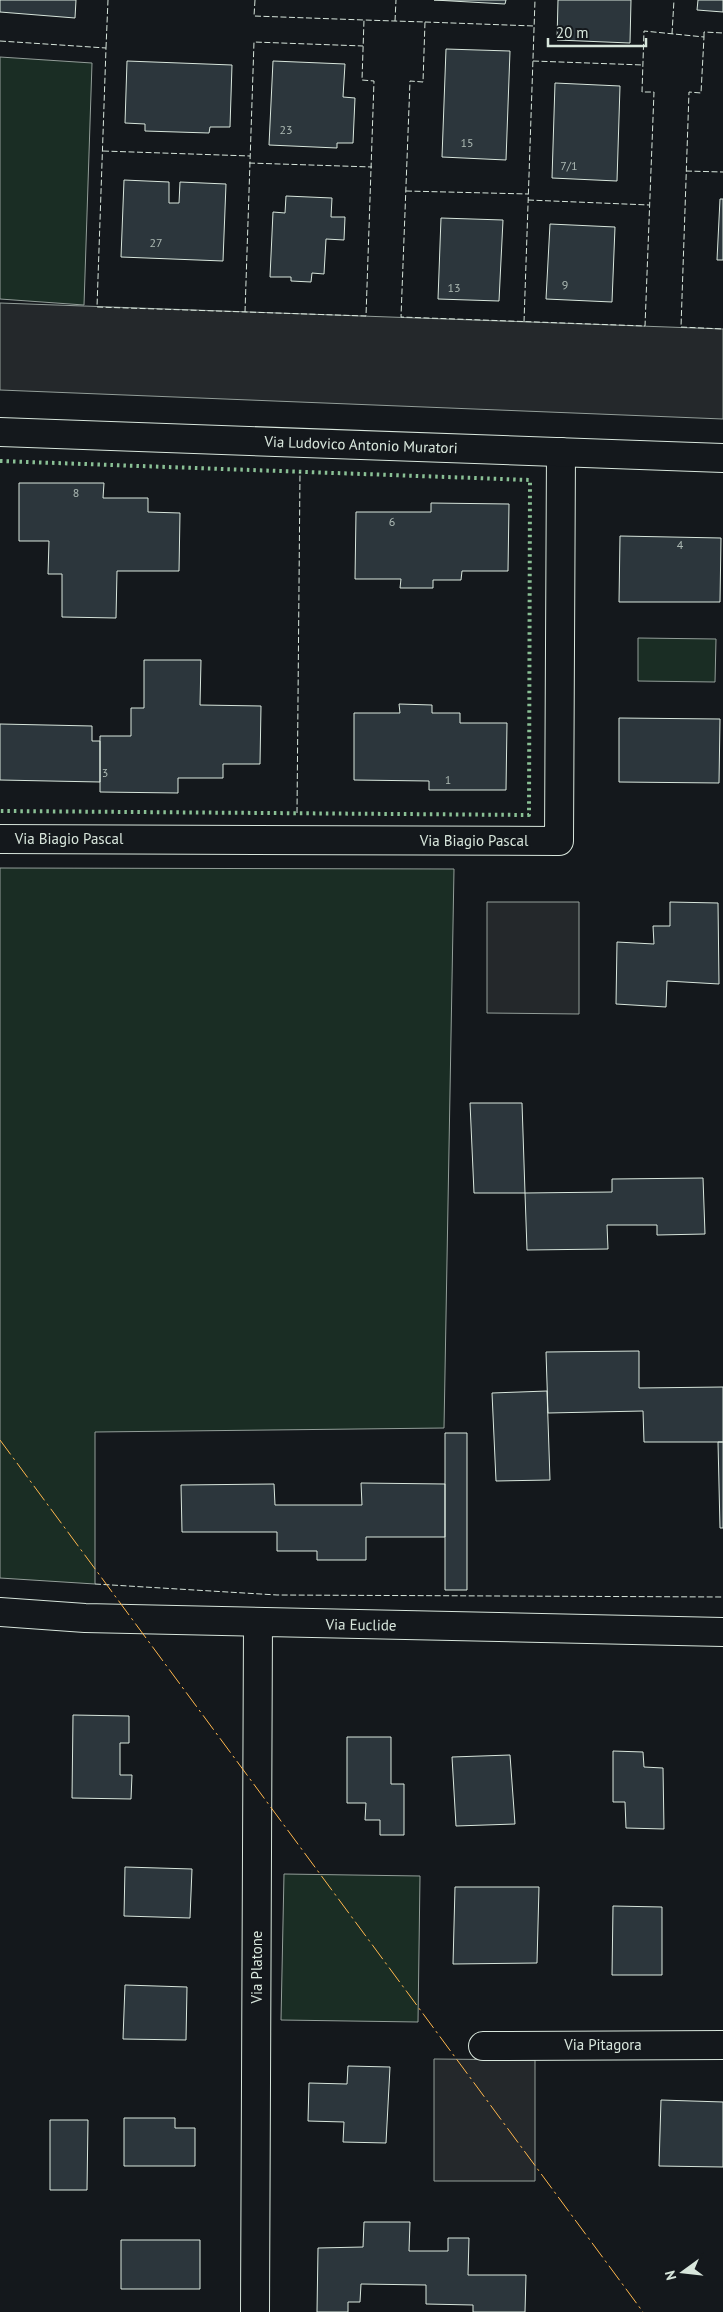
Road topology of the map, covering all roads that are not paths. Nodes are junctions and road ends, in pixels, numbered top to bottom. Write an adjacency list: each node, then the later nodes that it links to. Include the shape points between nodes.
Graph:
1 (0, 432): 2 (street, Via Ludovico Antonio Muratori)
2 (561, 452): 3 (street, Via Ludovico Antonio Muratori); 4 (street, Via Biagio Pascal, via 559,841)
3 (723, 458)
4 (0, 839)
5 (0, 1612): 6 (street, Via Euclide)
6 (258, 1623): 7 (street, Via Euclide); 10 (street, Via Platone)
7 (723, 1632)
8 (723, 2045): 9 (street, Via Pitagora)
9 (483, 2046)
10 (255, 2312)

